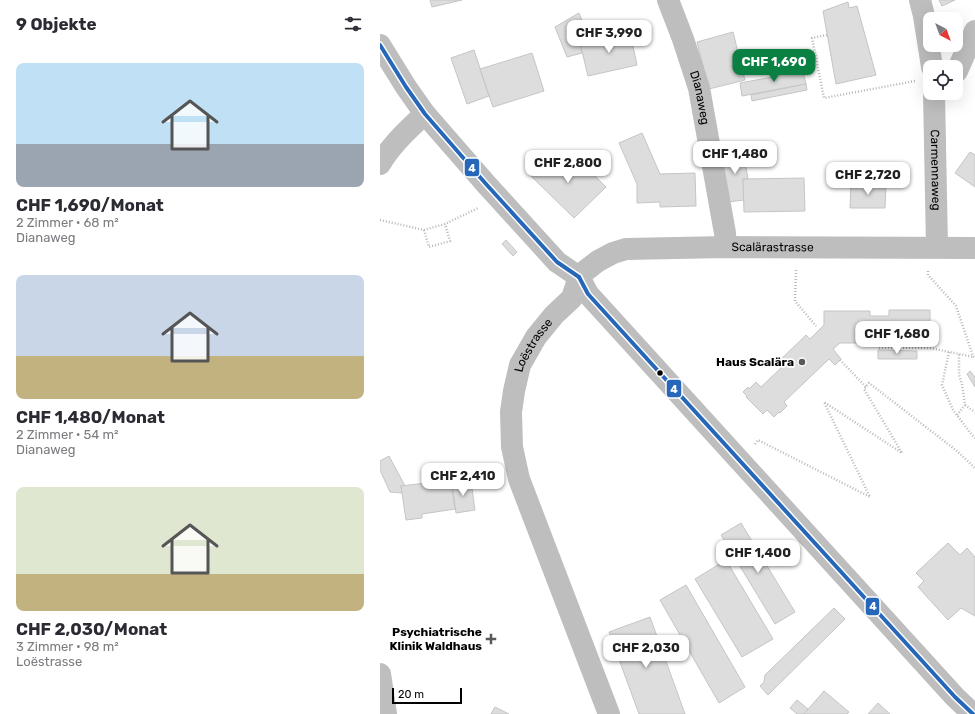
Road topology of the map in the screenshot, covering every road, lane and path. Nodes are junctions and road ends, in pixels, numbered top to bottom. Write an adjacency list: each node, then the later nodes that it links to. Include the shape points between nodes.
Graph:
1 (668, 0): 16 (street, Dianaweg, via 699,88)
2 (920, 0): 6 (street, Carmennaweg, via 924,16)
3 (975, 31): 7 (street)
4 (827, 35): 8 (path, via 812,38 824,98)
5 (380, 45): 10 (street)
6 (927, 60)
7 (962, 60)
8 (923, 81)
9 (930, 100): 17 (street, Carmennaweg)
10 (425, 114): 11 (street, via 395,144); 21 (street, via 557,262)
11 (380, 164)
12 (484, 206): 14 (path)
13 (380, 220): 15 (path)
14 (445, 224): 15 (path); 15 (path, via 450,241 429,247)
15 (424, 230)
16 (726, 247): 17 (street, Scalärastrasse); 21 (street, Scalärastrasse, via 626,248 598,261)
17 (937, 248): 18 (street, Scalärastrasse)
18 (975, 248)
19 (796, 269): 22 (path, via 795,301)
20 (928, 271): 26 (path, via 928,275 956,306)
21 (579, 277): 37 (street, Loëstrasse, via 572,298 536,337 520,365 511,412 512,448 520,479); 38 (street, via 588,294 625,336 955,697)
22 (816, 326)
23 (879, 348): 24 (path, via 930,348)
24 (949, 352): 25 (path); 31 (path, via 942,385)
25 (959, 354): 26 (path); 29 (path, via 959,375)
26 (975, 358)
27 (840, 360): 28 (path)
28 (866, 387): 33 (path, via 864,389 902,454 824,402 870,497 758,440); 34 (path, via 869,383 957,451)
29 (965, 405): 30 (path); 31 (path)
30 (975, 412)
31 (957, 415): 32 (path)
32 (975, 438)
33 (754, 444)
34 (975, 468)
35 (380, 674): 36 (street)
36 (386, 714)
37 (609, 714)
38 (974, 714)

